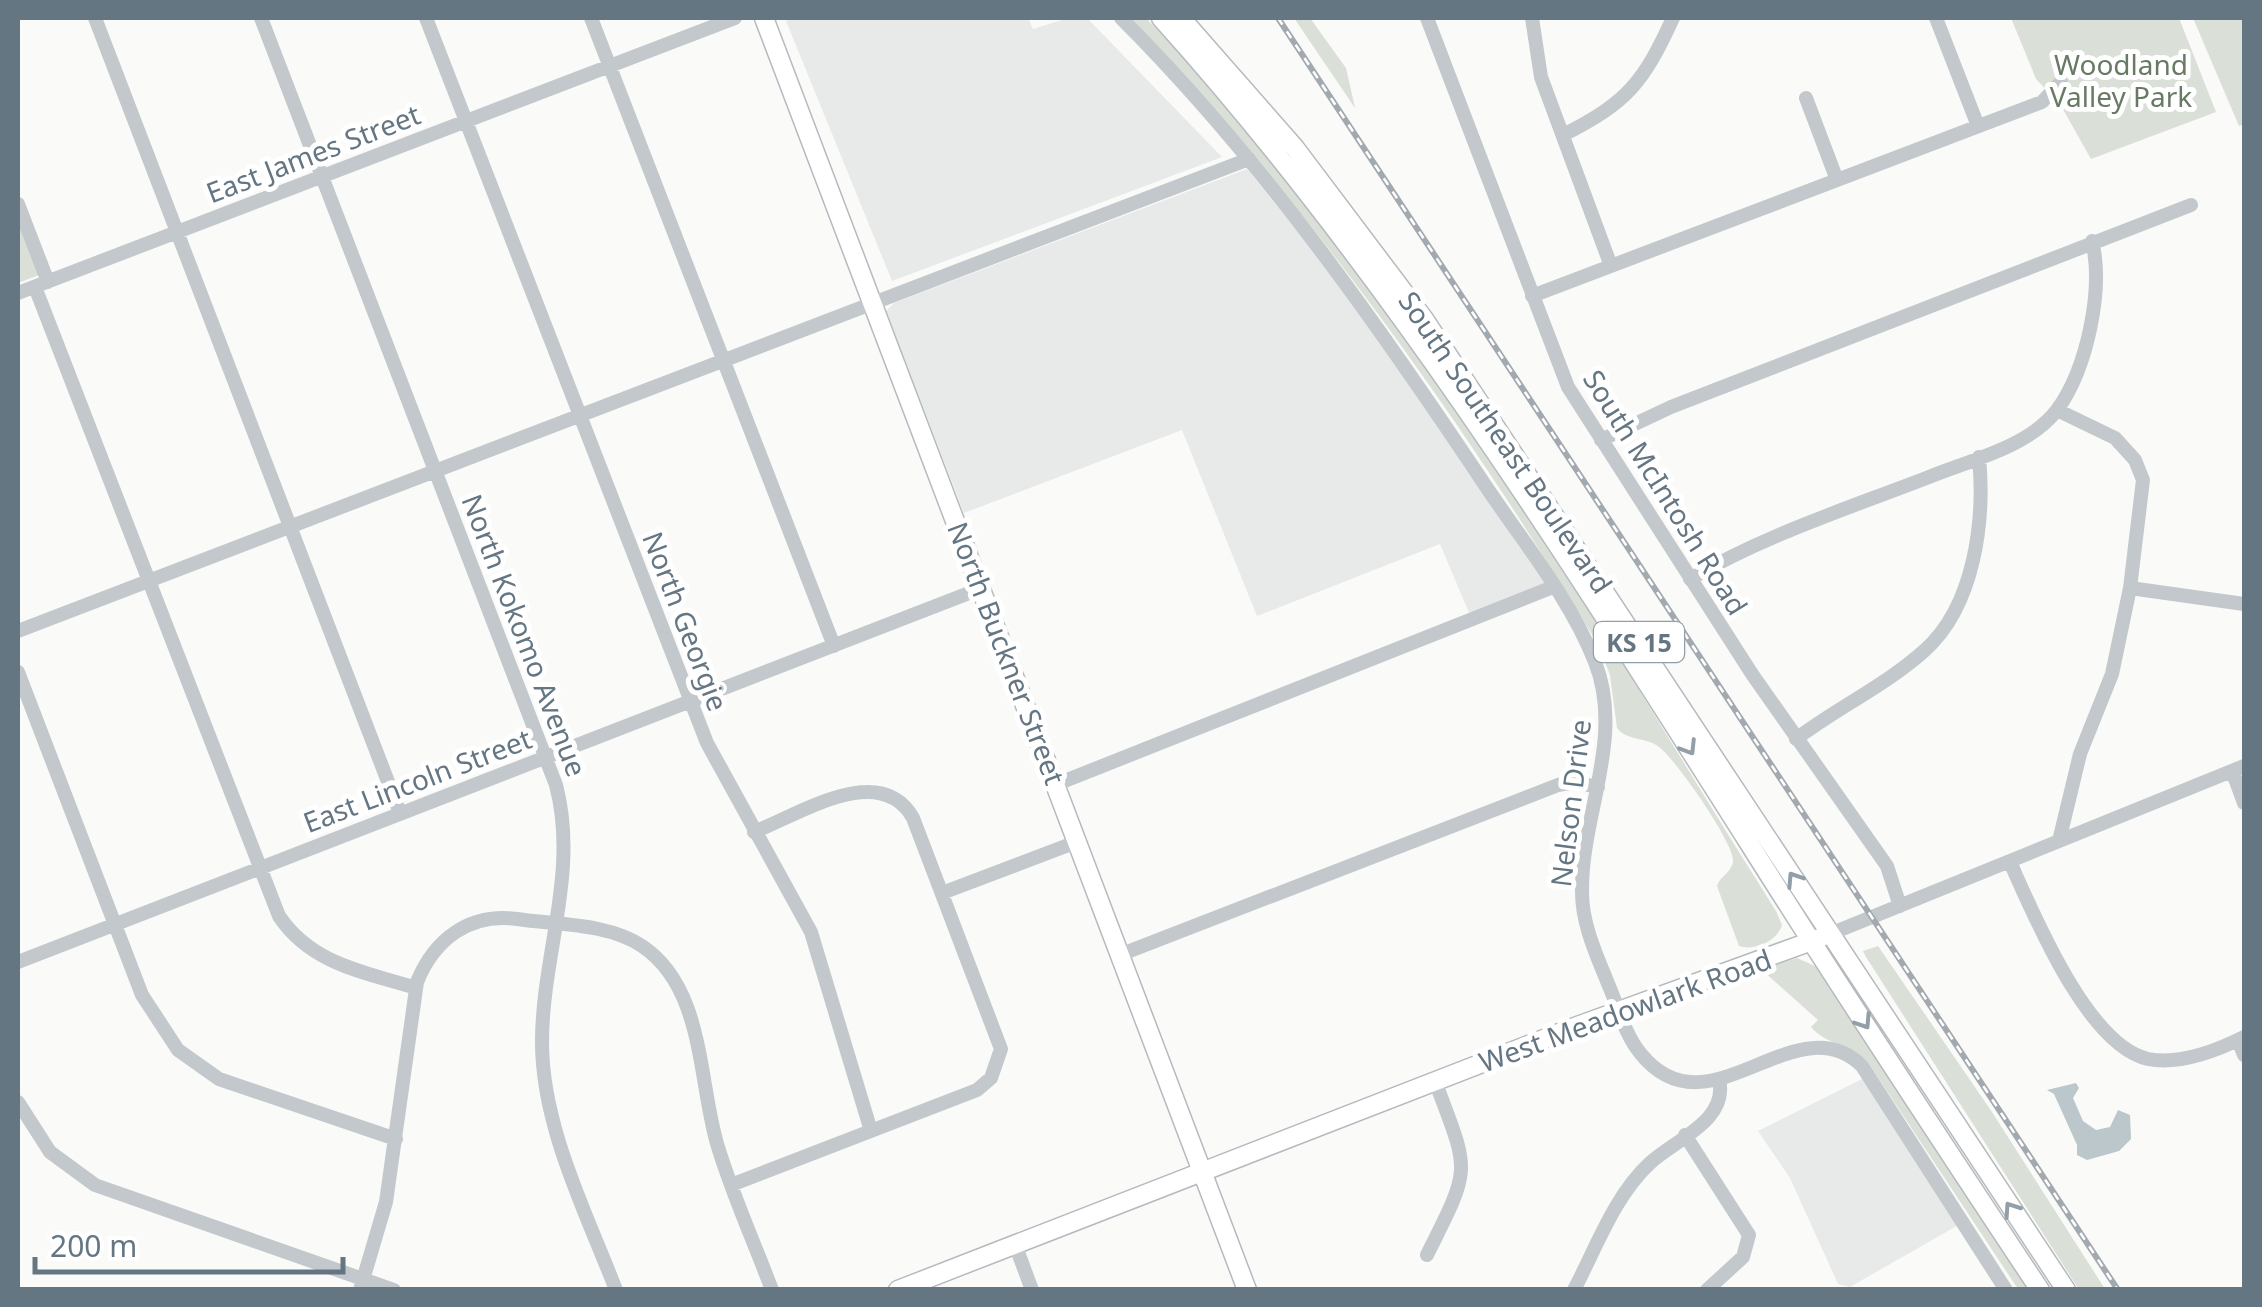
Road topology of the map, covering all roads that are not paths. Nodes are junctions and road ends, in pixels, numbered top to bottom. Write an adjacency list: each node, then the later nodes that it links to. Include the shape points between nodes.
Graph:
1 (96, 18): 25 (street)
2 (261, 18): 21 (street, North Kokomo Avenue)
3 (426, 18): 17 (street, North Georgie)
4 (592, 18): 14 (street)
5 (735, 18): 14 (street, East James Street)
6 (764, 18): 31 (main road, North Buckner Street)
7 (1122, 18): 20 (street, Nelson Drive)
8 (1161, 18): 66 (main road, South Southeast Boulevard / KS 15, one-way to 66, via 1278,152 1388,294)
9 (1181, 18): 65 (main road, South Southeast Boulevard / KS 15, one-way to 9, via 1424,318 1294,148)
10 (1427, 18): 30 (street, South McIntosh Road)
11 (1532, 18): 19 (street, via 1535,56)
12 (1673, 18): 19 (street, via 1647,73 1625,98)
13 (1936, 18): 18 (street)
14 (610, 65): 17 (street, East James Street); 32 (street)
15 (2061, 82): 18 (street, via 2042,102)
16 (1806, 98): 22 (street)
17 (466, 121): 21 (street, East James Street); 34 (street, North Georgie)
18 (1978, 126): 22 (street)
19 (1562, 135): 27 (street)
20 (1248, 158): 31 (street); 41 (street, Nelson Drive, via 1357,298)
21 (322, 176): 25 (street, East James Street); 37 (street, North Kokomo Avenue)
22 (1837, 180): 27 (street)
23 (18, 204): 28 (street)
24 (2191, 204): 26 (street)
25 (178, 232): 28 (street, East James Street); 38 (street)
26 (2092, 242): 33 (street, via 2097,295); 35 (street, via 1671,406)
27 (1612, 266): 30 (street)
28 (41, 284): 29 (street, East James Street); 40 (street)
29 (18, 294)
30 (1532, 296): 35 (street, South McIntosh Road, via 1568,388)
31 (873, 302): 32 (street); 42 (main road, North Buckner Street)
32 (723, 360): 34 (street); 46 (street)
33 (2057, 410): 36 (street, via 2021,438); 43 (street, via 2115,438 2140,469)
34 (580, 416): 37 (street); 48 (street, North Georgie)
35 (1601, 440): 39 (street, South McIntosh Road)
36 (1979, 457): 39 (street, via 1743,551); 49 (street, via 1980,527 1952,618 1910,662)
37 (436, 470): 38 (street); 50 (street, North Kokomo Avenue)
38 (292, 526): 40 (street); 55 (street)
39 (1690, 579): 49 (street, South McIntosh Road)
40 (148, 581): 45 (street); 60 (street)
41 (1553, 587): 52 (street); 53 (street, Nelson Drive, via 1595,661 1606,704)
42 (982, 588): 46 (street, East Lincoln Street); 52 (main road, North Buckner Street)
43 (2130, 588): 44 (street); 58 (street, via 2112,674 2080,754)
44 (2244, 604)
45 (18, 632)
46 (834, 646): 48 (street, East Lincoln Street)
47 (18, 672): 63 (street)
48 (690, 701): 50 (street, East Lincoln Street); 56 (street, North Georgie)
49 (1796, 739): 62 (street, South McIntosh Road, via 1887,866)
50 (545, 757): 55 (street, East Lincoln Street); 64 (street, North Kokomo Avenue, via 566,840)
51 (2239, 769): 54 (street); 58 (street, West Meadowlark Road)
52 (1057, 784): 57 (main road, North Buckner Street)
53 (1598, 787): 67 (street, via 1558,785); 70 (street, Nelson Drive, via 1582,895 1587,928)
54 (2244, 803)
55 (400, 813): 60 (street, East Lincoln Street)
56 (754, 832): 61 (street, via 863,790 892,796 913,818); 76 (street, North Georgie, via 812,934)
57 (1079, 840): 61 (street); 67 (main road, North Buckner Street)
58 (2059, 841): 59 (street, West Meadowlark Road)
59 (2010, 862): 62 (street, West Meadowlark Road); 71 (street, via 2063,968 2122,1048 2174,1060)
60 (258, 869): 63 (street, East Lincoln Street); 69 (street, via 278,916 314,954)
61 (942, 893): 76 (street, via 1001,1055 978,1090)
62 (1900, 906): 65 (street, West Meadowlark Road)
63 (115, 924): 68 (street, East Lincoln Street); 78 (street, via 151,1014 195,1065)
64 (557, 924): 69 (street, via 500,917 471,922 434,952); 80 (street, via 627,937 674,977); 85 (street, North Kokomo Avenue, via 542,1042 550,1107)
65 (1830, 934): 66 (main road, West Meadowlark Road); 94 (main road, South Southeast Boulevard / KS 15, one-way to 65)
66 (1812, 941): 70 (main road, West Meadowlark Road); 93 (main road, South Southeast Boulevard / KS 15, one-way to 93)
67 (1122, 954): 79 (main road, North Buckner Street)
68 (18, 962)
69 (416, 988): 78 (street)
70 (1619, 1011): 73 (street, Nelson Drive, via 1636,1048 1662,1074 1690,1082); 74 (main road, West Meadowlark Road)
71 (2241, 1038): 72 (street)
72 (2244, 1055)
73 (1719, 1080): 77 (street, via 1720,1105); 92 (street, Nelson Drive, via 1812,1047 1837,1048 1854,1058)
74 (1435, 1081): 79 (main road, West Meadowlark Road); 82 (street, via 1462,1150 1463,1180)
75 (18, 1102): 83 (street, via 50,1152 95,1185)
76 (872, 1131): 80 (street)
77 (1686, 1135): 90 (street, via 1629,1186); 91 (street, via 1749,1235 1743,1257)
78 (396, 1138): 83 (street, via 381,1226)
79 (1203, 1170): 81 (main road, West Meadowlark Road); 89 (main road, North Buckner Street)
80 (731, 1184): 86 (street)
81 (1015, 1244): 87 (main road, West Meadowlark Road); 88 (street)
82 (1427, 1255)
83 (362, 1284): 84 (street)
84 (394, 1290)
85 (616, 1290)
86 (772, 1290)
87 (898, 1290)
88 (1032, 1290)
89 (1247, 1290)
90 (1574, 1290)
91 (1706, 1290)
92 (2006, 1290)
93 (2040, 1290)
94 (2066, 1290)

